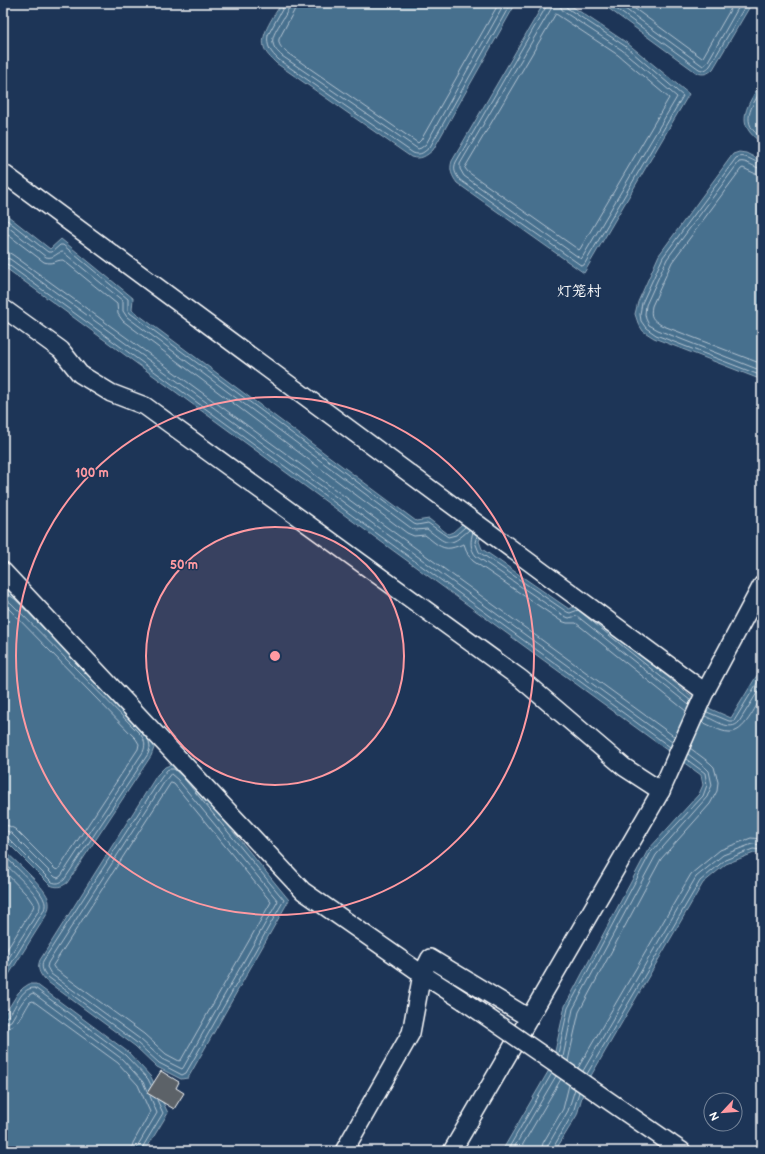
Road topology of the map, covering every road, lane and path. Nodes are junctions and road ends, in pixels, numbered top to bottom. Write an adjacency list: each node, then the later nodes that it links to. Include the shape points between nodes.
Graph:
1 (3, 173): 5 (street)
2 (3, 308): 6 (street, via 61,350 80,374 111,393 145,406 521,679 624,767)
3 (3, 571): 7 (street, via 304,891)
4 (762, 585): 5 (street)
5 (705, 692): 6 (street)
6 (661, 791): 8 (street)
7 (422, 974): 8 (street, via 430,958); 9 (street, bridge); 10 (street, via 411,1033)
8 (529, 1018): 11 (street)
9 (676, 1147)
10 (344, 1151)
11 (452, 1151)

